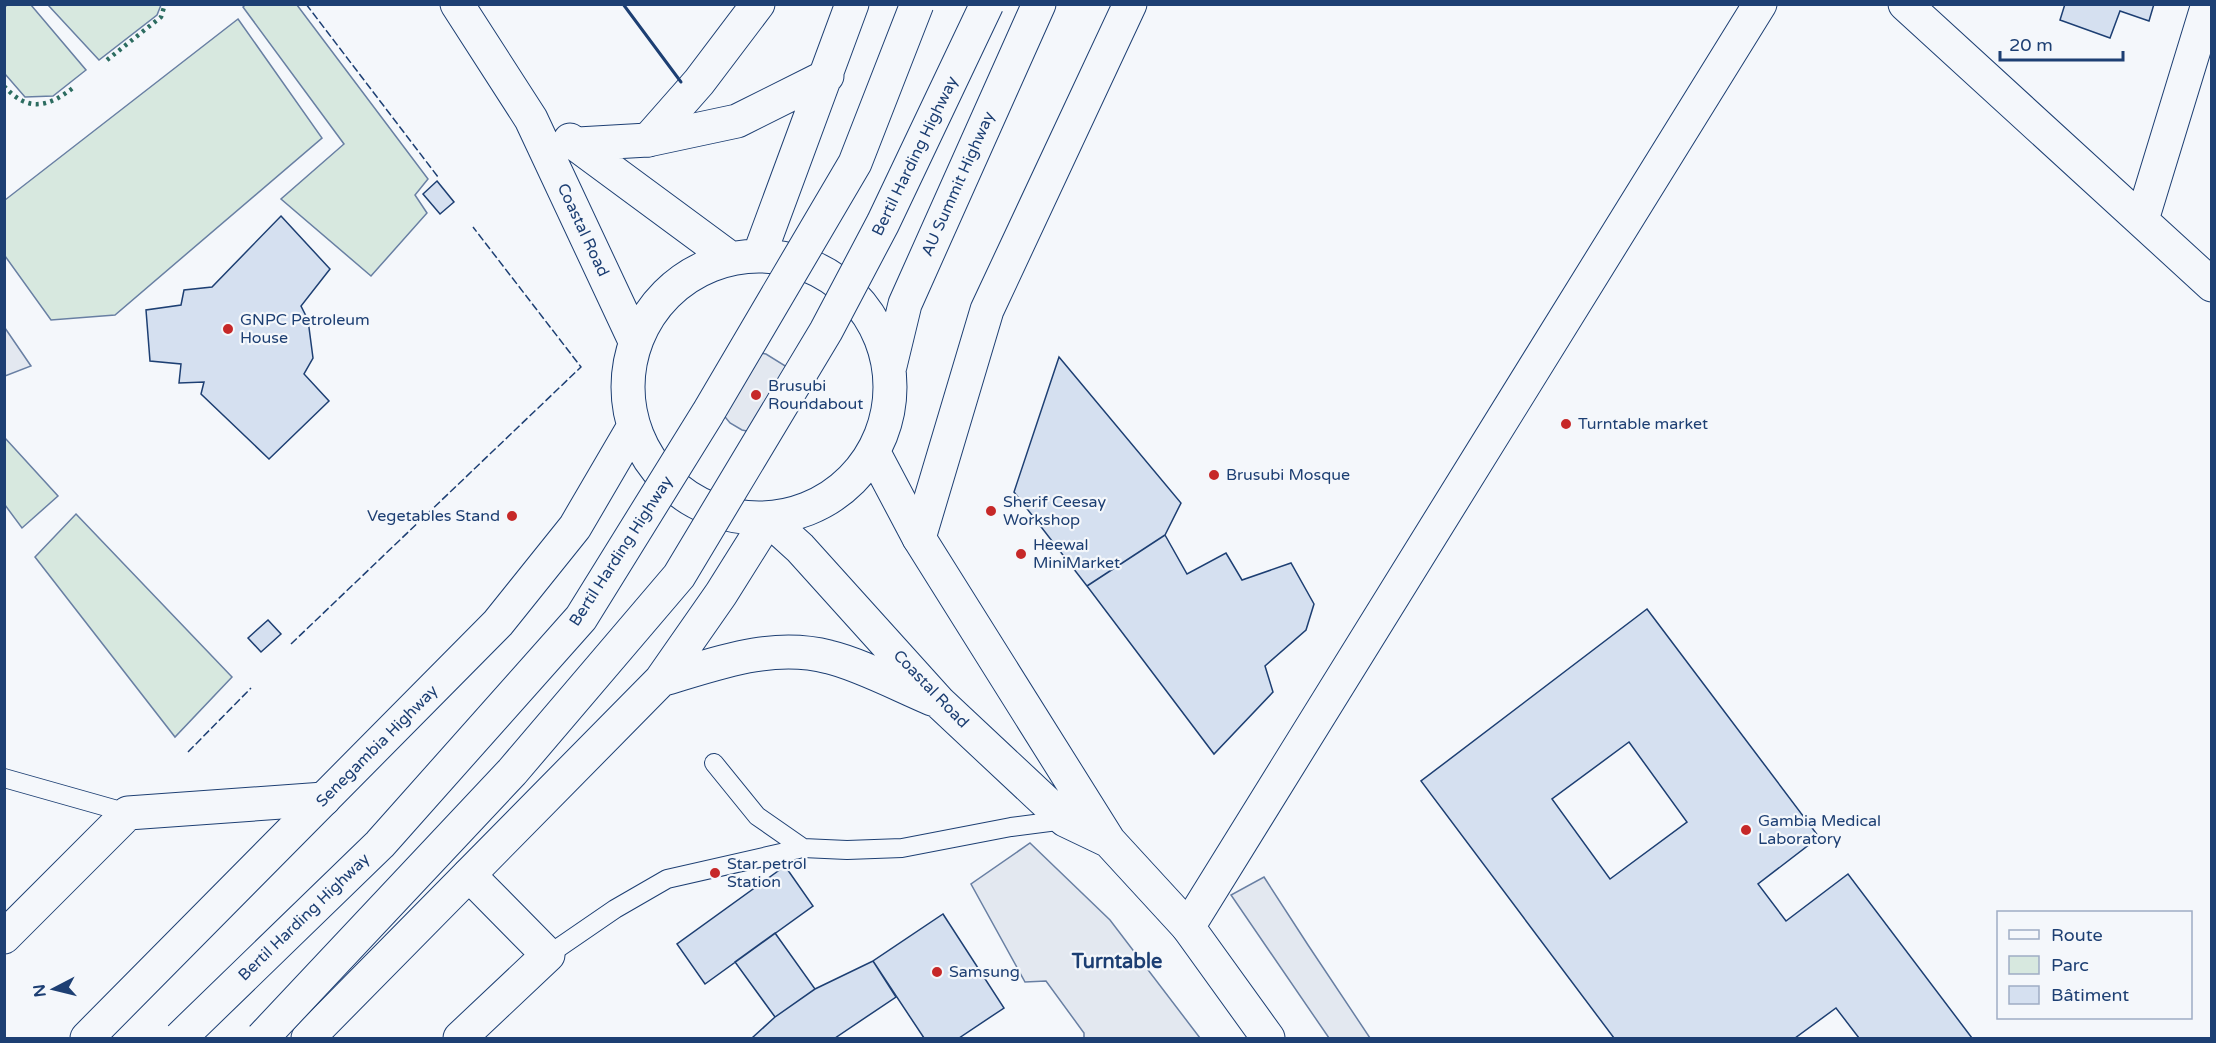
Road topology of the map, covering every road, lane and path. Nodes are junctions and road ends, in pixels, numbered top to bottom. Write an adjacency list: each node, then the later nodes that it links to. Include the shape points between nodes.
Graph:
1 (457, 4): 12 (main road, Coastal Road)
2 (758, 4): 13 (main road)
3 (852, 4): 11 (main road)
4 (917, 4): 38 (main road, Bertil Harding Highway, bridge, via 855,163 708,413 581,618 380,844)
5 (987, 4): 39 (main road, Bertil Harding Highway, bridge, via 883,223 826,332 679,576 512,772)
6 (1039, 4): 19 (main road, AU Summit Highway, via 905,304)
7 (1130, 4): 23 (main road, via 987,310)
8 (1760, 4): 34 (main road)
9 (1905, 4): 15 (main road)
10 (2208, 4): 15 (main road)
11 (827, 76): 13 (main road, via 736,121); 16 (main road)
12 (531, 119): 14 (main road, Coastal Road); 18 (main road, Coastal Road)
13 (648, 140): 14 (main road)
14 (578, 144): 16 (main road, Coastal Road)
15 (2142, 220): 17 (main road)
16 (745, 255): 18 (main road, via 690,274 657,303); 19 (main road, via 815,267 850,292 877,327)
17 (2211, 285)
18 (636, 341): 20 (main road, via 628,383)
19 (890, 368): 21 (main road, via 889,412)
20 (634, 426): 22 (main road, via 654,466 685,496 724,514); 28 (main road, Senegambia Highway, via 575,527 498,623)
21 (874, 453): 22 (main road, via 846,487 819,504); 23 (main road, Coastal Road)
22 (768, 519): 24 (main road); 25 (main road, Coastal Road, via 800,548)
23 (919, 538): 31 (main road, Coastal Road)
24 (661, 680): 25 (main road, via 747,655 795,653 828,657); 33 (main road)
25 (939, 702): 30 (main road, Coastal Road)
26 (714, 763): 32 (lane, via 757,816)
27 (4, 778): 29 (lane)
28 (324, 799): 29 (main road); 37 (main road, Senegambia Highway)
29 (128, 813): 35 (main road)
30 (1065, 820): 31 (main road, Coastal Road); 32 (lane, via 902,848)
31 (1109, 841): 34 (main road, Coastal Road)
32 (803, 848): 36 (lane, via 667,879)
33 (469, 875): 36 (main road); 40 (main road)
34 (1188, 927): 42 (main road, Coastal Road)
35 (4, 937)
36 (548, 955): 41 (main road)
37 (87, 1038)
38 (180, 1038)
39 (262, 1038)
40 (308, 1038)
41 (460, 1038)
42 (1268, 1038)

